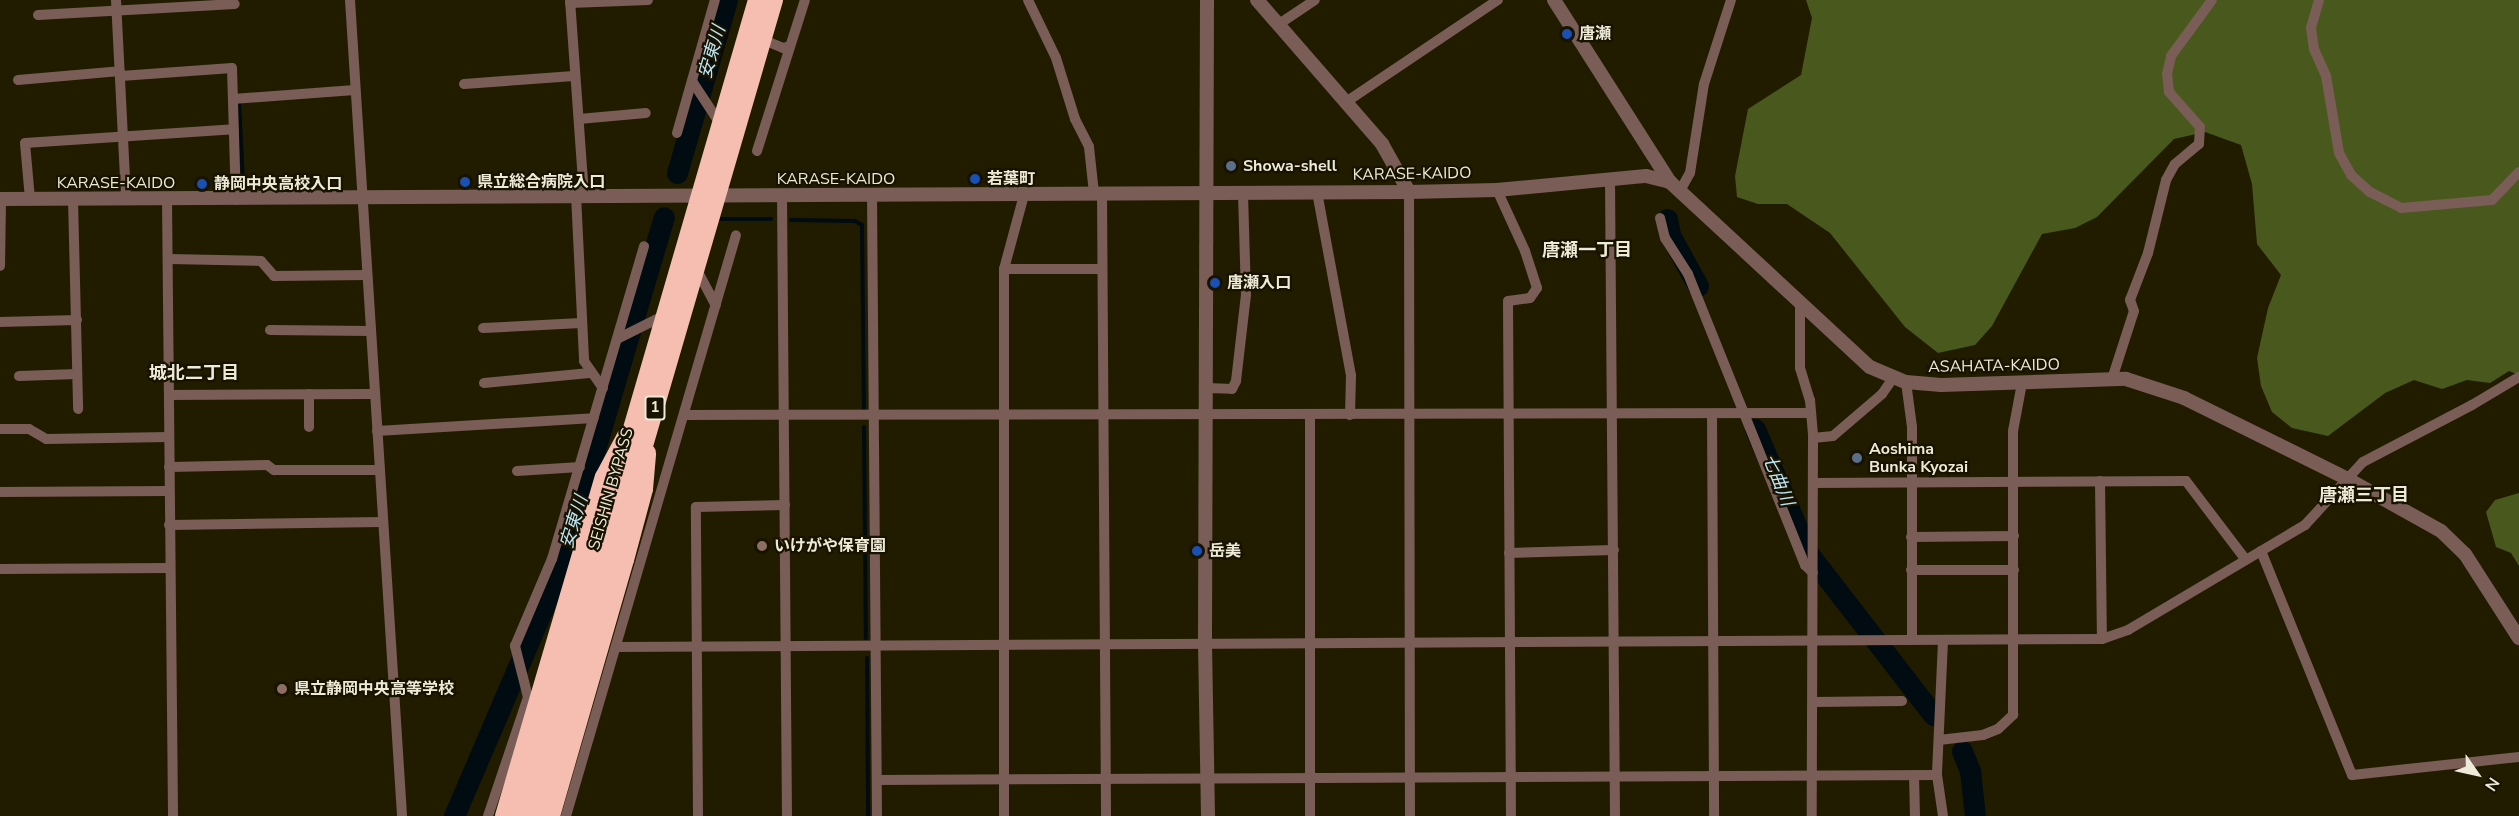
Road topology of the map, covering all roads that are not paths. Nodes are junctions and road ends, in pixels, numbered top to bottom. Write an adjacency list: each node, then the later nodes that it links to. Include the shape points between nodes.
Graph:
1 (116, 0): 19 (street)
2 (350, 0): 29 (street)
3 (648, 0): 17 (street)
4 (715, 0): 28 (street)
5 (757, 0): 180 (highway, SEISHIN BYPASS / 1, bridge)
6 (774, 0): 181 (highway, SEISHIN BYPASS / 1, bridge)
7 (805, 0): 23 (street)
8 (1028, 0): 47 (street, via 1056,58 1075,119 1089,147)
9 (1207, 0): 43 (street)
10 (1257, 0): 21 (street)
11 (1315, 0): 21 (street)
12 (1497, 0): 31 (street)
13 (1554, 0): 41 (street, ASAHATA-KAIDO)
14 (1731, 0): 41 (street, via 1704,84 1689,173)
15 (2212, 0): 84 (street, via 2171,56 2169,92 2200,127 2199,144 2175,164 2166,180 2148,253 2130,300 2134,311)
16 (2319, 0): 39 (street, via 2313,39 2326,76 2339,153 2351,175 2370,192 2400,208 2492,200)
17 (570, 2): 25 (street)
18 (235, 4): 19 (street)
19 (116, 14): 20 (street); 24 (street)
20 (38, 15)
21 (1279, 24): 31 (street)
22 (764, 40): 23 (street, via 783,48)
23 (790, 46): 38 (street)
24 (121, 74): 26 (street); 30 (street, via 232,68); 37 (street)
25 (574, 76): 27 (street); 33 (street)
26 (18, 80)
27 (464, 84)
28 (693, 84): 34 (street); 36 (street)
29 (356, 90): 30 (street); 53 (street)
30 (233, 99): 35 (street)
31 (1346, 102): 46 (street, via 1382,144)
32 (646, 112): 33 (street)
33 (579, 119): 48 (street)
34 (719, 122)
35 (234, 129): 37 (street); 58 (street)
36 (677, 133)
37 (125, 136): 55 (street, via 25,143); 57 (street)
38 (757, 151)
39 (2519, 171)
40 (1610, 180): 41 (street, KARASE-KAIDO, via 1646,176); 42 (street, KARASE-KAIDO); 97 (street)
41 (1676, 186): 70 (street, ASAHATA-KAIDO)
42 (1497, 190): 46 (street, KARASE-KAIDO); 106 (street, via 1537,288 1530,298 1509,300)
43 (1208, 192): 44 (street, KARASE-KAIDO); 47 (street, KARASE-KAIDO); 89 (street)
44 (1243, 192): 45 (street, KARASE-KAIDO); 89 (street, via 1246,295 1236,381 1232,389)
45 (1317, 192): 46 (street, KARASE-KAIDO); 101 (street, via 1351,375)
46 (1409, 192): 96 (street)
47 (1098, 193): 51 (street, KARASE-KAIDO); 65 (street)
48 (580, 195): 49 (street, KARASE-KAIDO); 53 (street, KARASE-KAIDO); 75 (street)
49 (782, 195): 50 (street, KARASE-KAIDO); 102 (street)
50 (872, 195): 51 (street, KARASE-KAIDO); 103 (street)
51 (1024, 195): 64 (street)
52 (167, 199): 57 (street, KARASE-KAIDO); 58 (street, KARASE-KAIDO); 62 (street)
53 (362, 199): 58 (street, KARASE-KAIDO); 67 (street)
54 (0, 200): 55 (street, KARASE-KAIDO); 63 (street)
55 (30, 200): 56 (street, KARASE-KAIDO)
56 (73, 200): 57 (street, KARASE-KAIDO); 73 (street)
57 (126, 200)
58 (236, 200)
59 (1660, 218): 94 (street, via 1665,238 1688,274)
60 (736, 235): 68 (street)
61 (644, 246): 79 (street)
62 (169, 259): 67 (street, via 261,261 274,276); 92 (street)
63 (0, 266)
64 (1004, 268): 65 (street); 107 (street)
65 (1102, 269): 104 (street)
66 (697, 270): 69 (street)
67 (367, 275): 78 (street)
68 (724, 276): 69 (street, via 715,282); 71 (street)
69 (704, 280): 71 (street)
70 (1800, 303): 85 (street, ASAHATA-KAIDO, via 1870,367); 95 (street, via 1800,368)
71 (716, 305): 99 (street)
72 (663, 316): 79 (street)
73 (77, 320): 74 (street); 81 (street)
74 (0, 322)
75 (581, 323): 76 (street); 80 (street, via 584,361)
76 (483, 328)
77 (270, 330): 78 (street)
78 (371, 331): 91 (street)
79 (617, 339): 88 (street)
80 (590, 373): 86 (street); 88 (street)
81 (77, 374): 82 (street); 93 (street)
82 (19, 376)
83 (2519, 376): 120 (street, via 2472,405 2388,446 2362,462)
84 (2112, 379): 87 (street, ASAHATA-KAIDO); 120 (street, ASAHATA-KAIDO, via 2146,383 2184,398)
85 (1900, 380): 87 (street, ASAHATA-KAIDO); 114 (street, via 1833,436); 123 (street, via 1912,427)
86 (484, 383)
87 (2022, 383): 121 (street, via 2013,431)
88 (603, 388): 108 (street)
89 (1207, 388): 105 (street)
90 (309, 394): 91 (street); 92 (street); 109 (street)
91 (375, 394): 111 (street)
92 (170, 395): 113 (street)
93 (78, 409)
94 (1742, 413): 95 (street); 98 (street); 140 (street, via 1805,565)
95 (1811, 413): 114 (street)
96 (1409, 414): 101 (street); 106 (street); 152 (street)
97 (1613, 414): 98 (street); 106 (street); 132 (street)
98 (1712, 414): 144 (street)
99 (684, 415): 102 (street); 158 (street)
100 (1310, 415): 101 (street); 105 (street); 149 (street)
101 (1350, 415)
102 (785, 416): 103 (street); 127 (street)
103 (873, 416): 107 (street); 157 (street)
104 (1103, 416): 105 (street); 107 (street); 150 (street)
105 (1207, 416): 151 (street)
106 (1510, 416): 134 (street)
107 (1003, 417): 154 (street)
108 (594, 418): 111 (street); 117 (street)
109 (309, 427)
110 (0, 429): 113 (street, via 29,429 46,439)
111 (377, 431): 118 (street)
112 (628, 432): 179 (highway, 1, via 604,477)
113 (169, 437): 116 (street)
114 (1813, 438): 124 (street)
115 (648, 442): 175 (highway, 1, bridge, via 644,489)
116 (169, 467): 118 (street, via 267,465 274,470); 125 (street)
117 (580, 467): 119 (street); 178 (street, via 552,559 515,646 528,697)
118 (379, 470): 128 (street)
119 (517, 471)
120 (2346, 478): 133 (street, via 2318,514); 141 (street, ASAHATA-KAIDO, via 2441,531 2465,554)
121 (2013, 481): 122 (street); 123 (street); 130 (street)
122 (2100, 481): 135 (street, via 2186,481); 142 (street)
123 (1911, 482): 124 (street); 131 (street)
124 (1813, 483): 140 (street)
125 (170, 491): 126 (street); 129 (street)
126 (0, 492)
127 (785, 505): 155 (street, via 696,507); 156 (street)
128 (383, 522): 129 (street); 177 (street)
129 (169, 525): 136 (street)
130 (2014, 536): 131 (street); 139 (street)
131 (1911, 537): 138 (street)
132 (1614, 550): 134 (street); 147 (street)
133 (2261, 551): 135 (street); 162 (street, via 2352,775)
134 (1509, 553): 153 (street)
135 (2246, 560): 142 (street, via 2118,636)
136 (170, 568): 137 (street); 176 (street)
137 (0, 569)
138 (1911, 570): 139 (street); 143 (street)
139 (2014, 570): 146 (street)
140 (1813, 573): 148 (street)
141 (2519, 638)
142 (2102, 639): 146 (street)
143 (1912, 640): 145 (street); 148 (street)
144 (1713, 641): 147 (street); 148 (street); 163 (street)
145 (1943, 641): 146 (street); 161 (street)
146 (2015, 641): 161 (street, via 2013,715 1998,729 1983,735)
147 (1613, 642): 153 (street); 167 (street)
148 (1813, 642): 159 (street)
149 (1311, 643): 151 (street); 152 (street); 170 (street)
150 (1106, 644): 151 (street); 154 (street); 171 (street)
151 (1205, 644): 172 (street)
152 (1411, 644): 153 (street); 168 (street)
153 (1509, 644): 169 (street)
154 (1004, 645): 157 (street); 174 (street)
155 (697, 646): 156 (street); 158 (street); 183 (street)
156 (786, 646): 157 (street); 184 (street)
157 (877, 646): 173 (street)
158 (616, 647): 175 (street)
159 (1813, 702): 160 (street); 164 (street)
160 (1902, 702)
161 (1939, 740): 166 (street)
162 (2518, 759)
163 (1714, 775): 164 (street); 167 (street); 193 (street)
164 (1812, 775): 165 (street); 194 (street)
165 (1914, 775): 166 (street); 195 (street)
166 (1937, 775): 196 (street)
167 (1615, 776): 169 (street); 192 (street)
168 (1411, 777): 169 (street); 170 (street); 190 (street)
169 (1511, 777): 191 (street)
170 (1309, 778): 172 (street); 189 (street)
171 (1106, 779): 172 (street); 174 (street); 187 (street)
172 (1207, 779): 188 (street)
173 (877, 780): 174 (street); 185 (street)
174 (1003, 780): 186 (street)
175 (561, 815): 182 (street)
176 (173, 816)
177 (402, 816)
178 (488, 816)
179 (504, 816)
180 (519, 816)
181 (536, 816)
182 (543, 816)
183 (698, 816)
184 (787, 816)
185 (877, 816)
186 (1004, 816)
187 (1106, 816)
188 (1208, 816)
189 (1310, 816)
190 (1410, 816)
191 (1511, 816)
192 (1616, 816)
193 (1714, 816)
194 (1812, 816)
195 (1915, 816)
196 (1943, 816)

